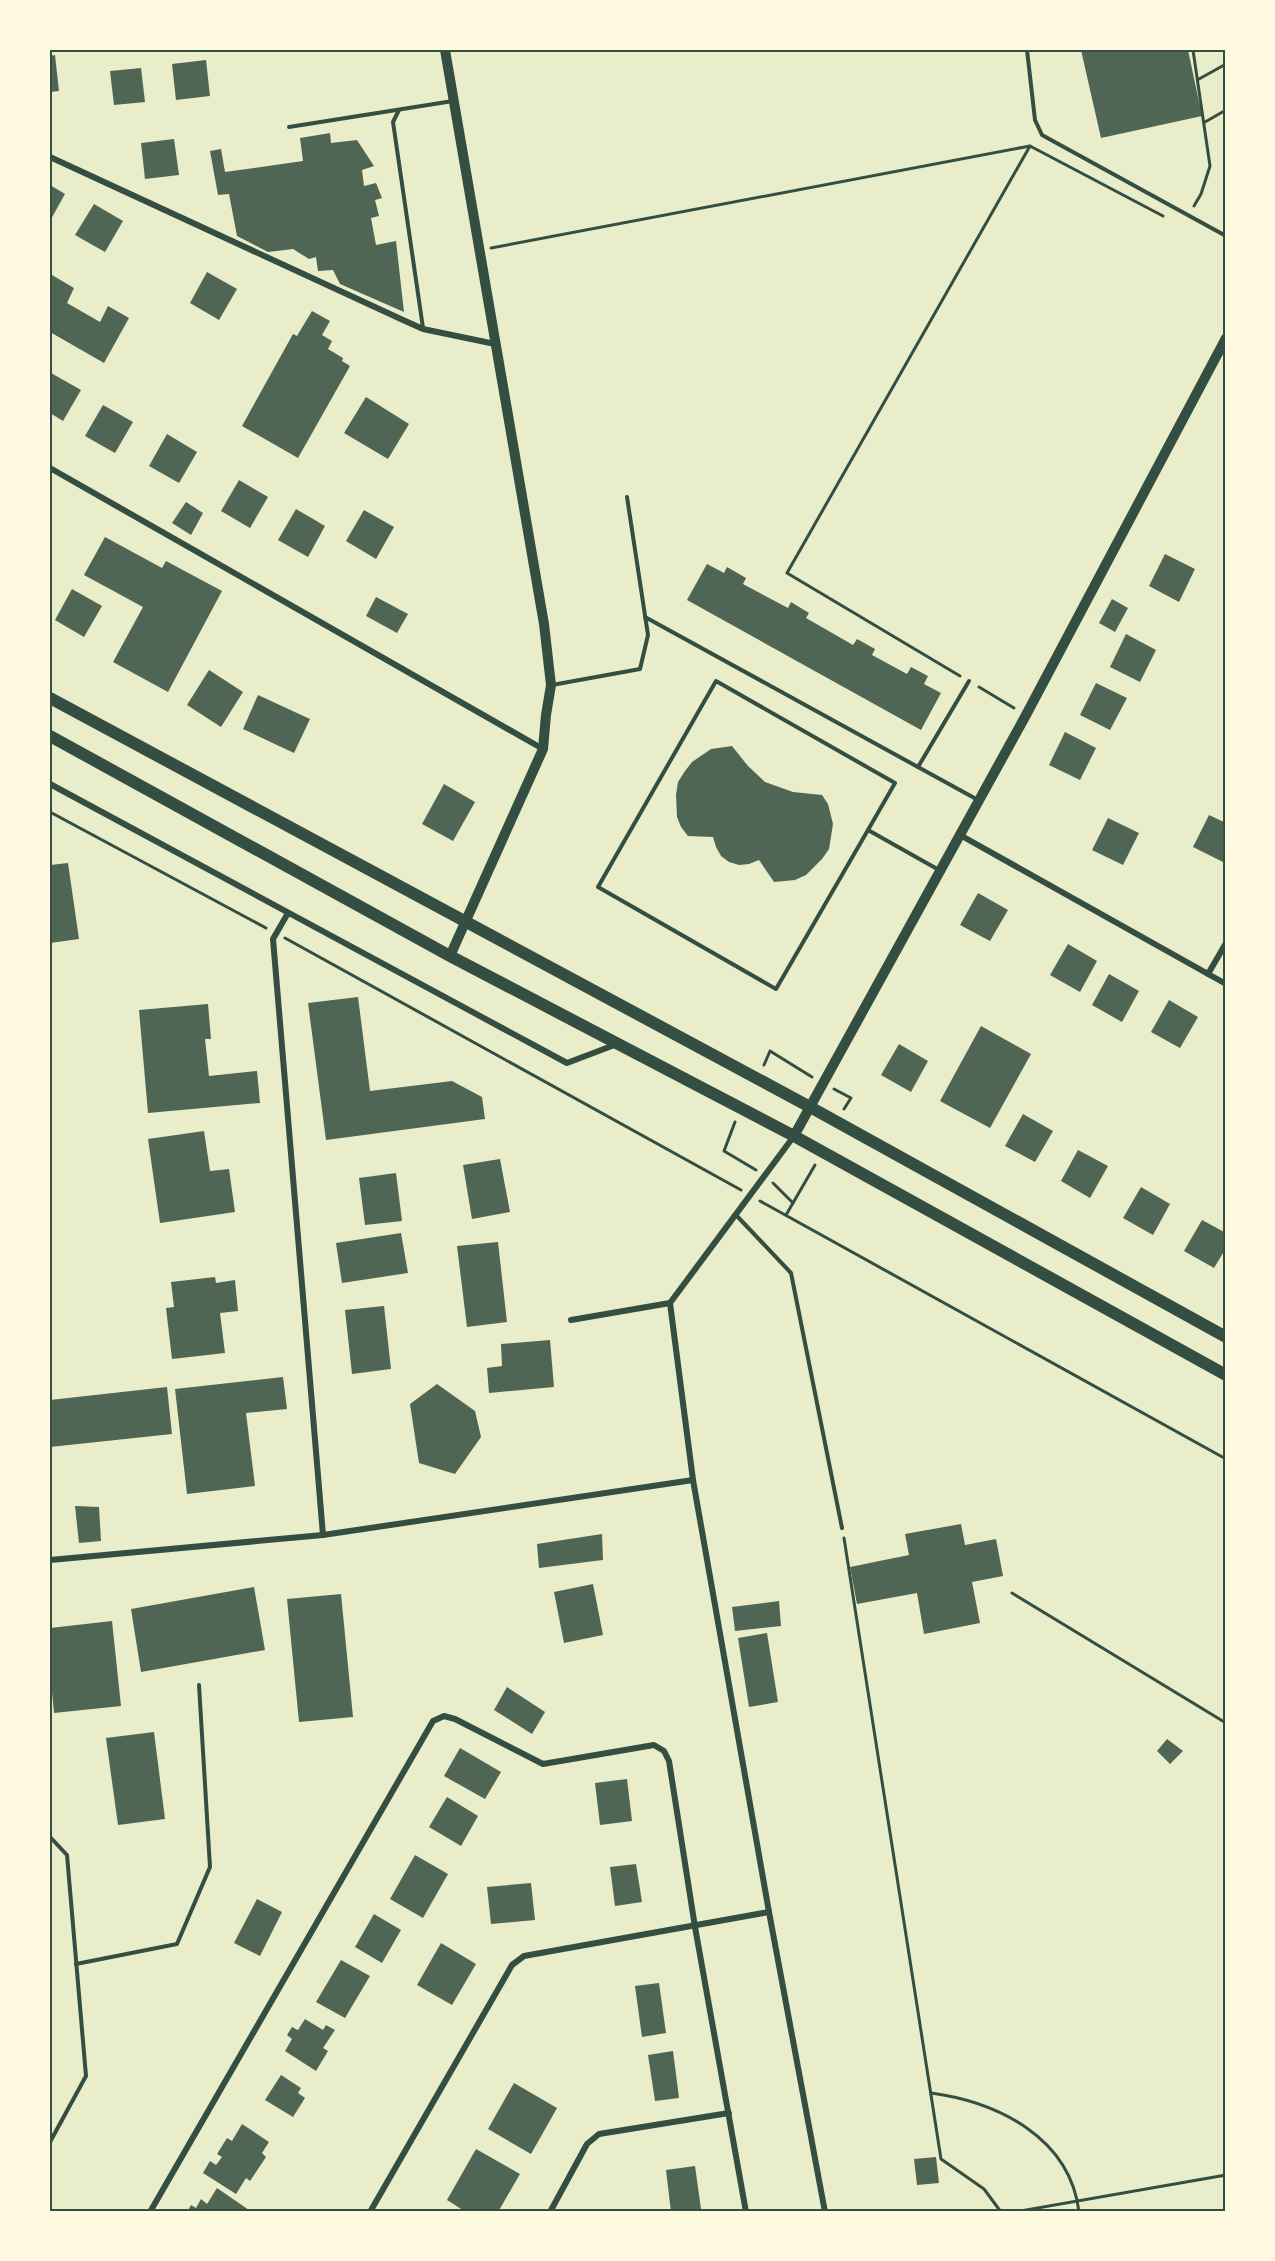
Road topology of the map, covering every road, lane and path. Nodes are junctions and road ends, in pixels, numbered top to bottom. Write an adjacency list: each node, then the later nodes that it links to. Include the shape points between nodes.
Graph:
1 (445, 50): 6 (street)
2 (1027, 50): 13 (lane, via 1035,120 1042,135)
3 (1193, 50): 5 (path)
4 (1226, 64): 5 (path)
5 (1198, 79): 9 (path)
6 (454, 101): 7 (lane); 16 (street)
7 (399, 110): 10 (lane); 17 (lane, via 393,122)
8 (1226, 110): 9 (path)
9 (1205, 122): 13 (path, via 1210,166)
10 (289, 127)
11 (1030, 146): 14 (path); 16 (path); 23 (path, via 787,573)
12 (50, 158): 17 (street)
13 (1189, 216): 15 (lane)
14 (1172, 221)
15 (1226, 236)
16 (480, 250): 19 (street)
17 (423, 329): 19 (street)
18 (1226, 338): 26 (street)
19 (495, 344): 24 (street)
20 (50, 468): 28 (street)
21 (627, 497): 22 (lane)
22 (645, 616): 24 (lane, via 648,635 640,669); 29 (lane)
23 (969, 681): 26 (path); 29 (lane)
24 (552, 685): 28 (street)
25 (50, 698): 37 (main road)
26 (1026, 714): 31 (street)
27 (50, 736): 40 (main road)
28 (543, 749): 37 (street)
29 (918, 766): 31 (lane)
30 (50, 784): 36 (street)
31 (979, 800): 34 (street)
32 (50, 812): 38 (path)
33 (868, 830): 33 (lane, via 895,783 717,681 598,887 777,989); 35 (lane)
34 (960, 835): 35 (street); 41 (street)
35 (940, 870): 44 (street)
36 (288, 913): 38 (street); 43 (street, via 567,1063)
37 (466, 922): 40 (street); 44 (main road)
38 (276, 933): 46 (path); 57 (street, via 273,939)
39 (1226, 943): 41 (street)
40 (450, 956): 43 (main road)
41 (1209, 974): 42 (street)
42 (1226, 984)
43 (617, 1044): 45 (main road)
44 (810, 1107): 45 (street); 52 (main road)
45 (794, 1136): 46 (street); 53 (main road)
46 (750, 1195): 48 (street); 49 (path)
47 (793, 1203): 49 (path)
48 (736, 1214): 50 (street); 56 (lane, via 791,1273)
49 (786, 1215): 54 (path)
50 (670, 1303): 51 (street); 55 (street)
51 (571, 1320)
52 (1226, 1337)
53 (1226, 1375)
54 (1226, 1459)
55 (693, 1480): 57 (street); 63 (street)
56 (842, 1528): 66 (path)
57 (323, 1534): 58 (street)
58 (50, 1560)
59 (1012, 1593): 61 (path)
60 (199, 1685): 65 (lane, via 210,1867 177,1944)
61 (1226, 1723)
62 (50, 1837): 65 (lane, via 67,1855)
63 (769, 1912): 64 (street); 75 (street)
64 (695, 1926): 67 (street); 71 (street, via 669,1761 664,1751 654,1745 543,1764 455,1719 444,1716 433,1721); 72 (street, via 524,1956 512,1965)
65 (76, 1964): 68 (lane, via 86,2076)
66 (930, 2093): 70 (path, via 988,2106 1020,2122 1064,2167); 76 (path, via 941,2159 984,2188)
67 (729, 2113): 73 (street, via 599,2134 587,2144); 74 (street)
68 (50, 2142)
69 (1226, 2175): 70 (path)
70 (1078, 2200): 77 (path); 78 (path)
71 (150, 2211)
72 (370, 2211)
73 (550, 2211)
74 (746, 2211)
75 (825, 2211)
76 (1001, 2211)
77 (1014, 2211)
78 (1079, 2211)

